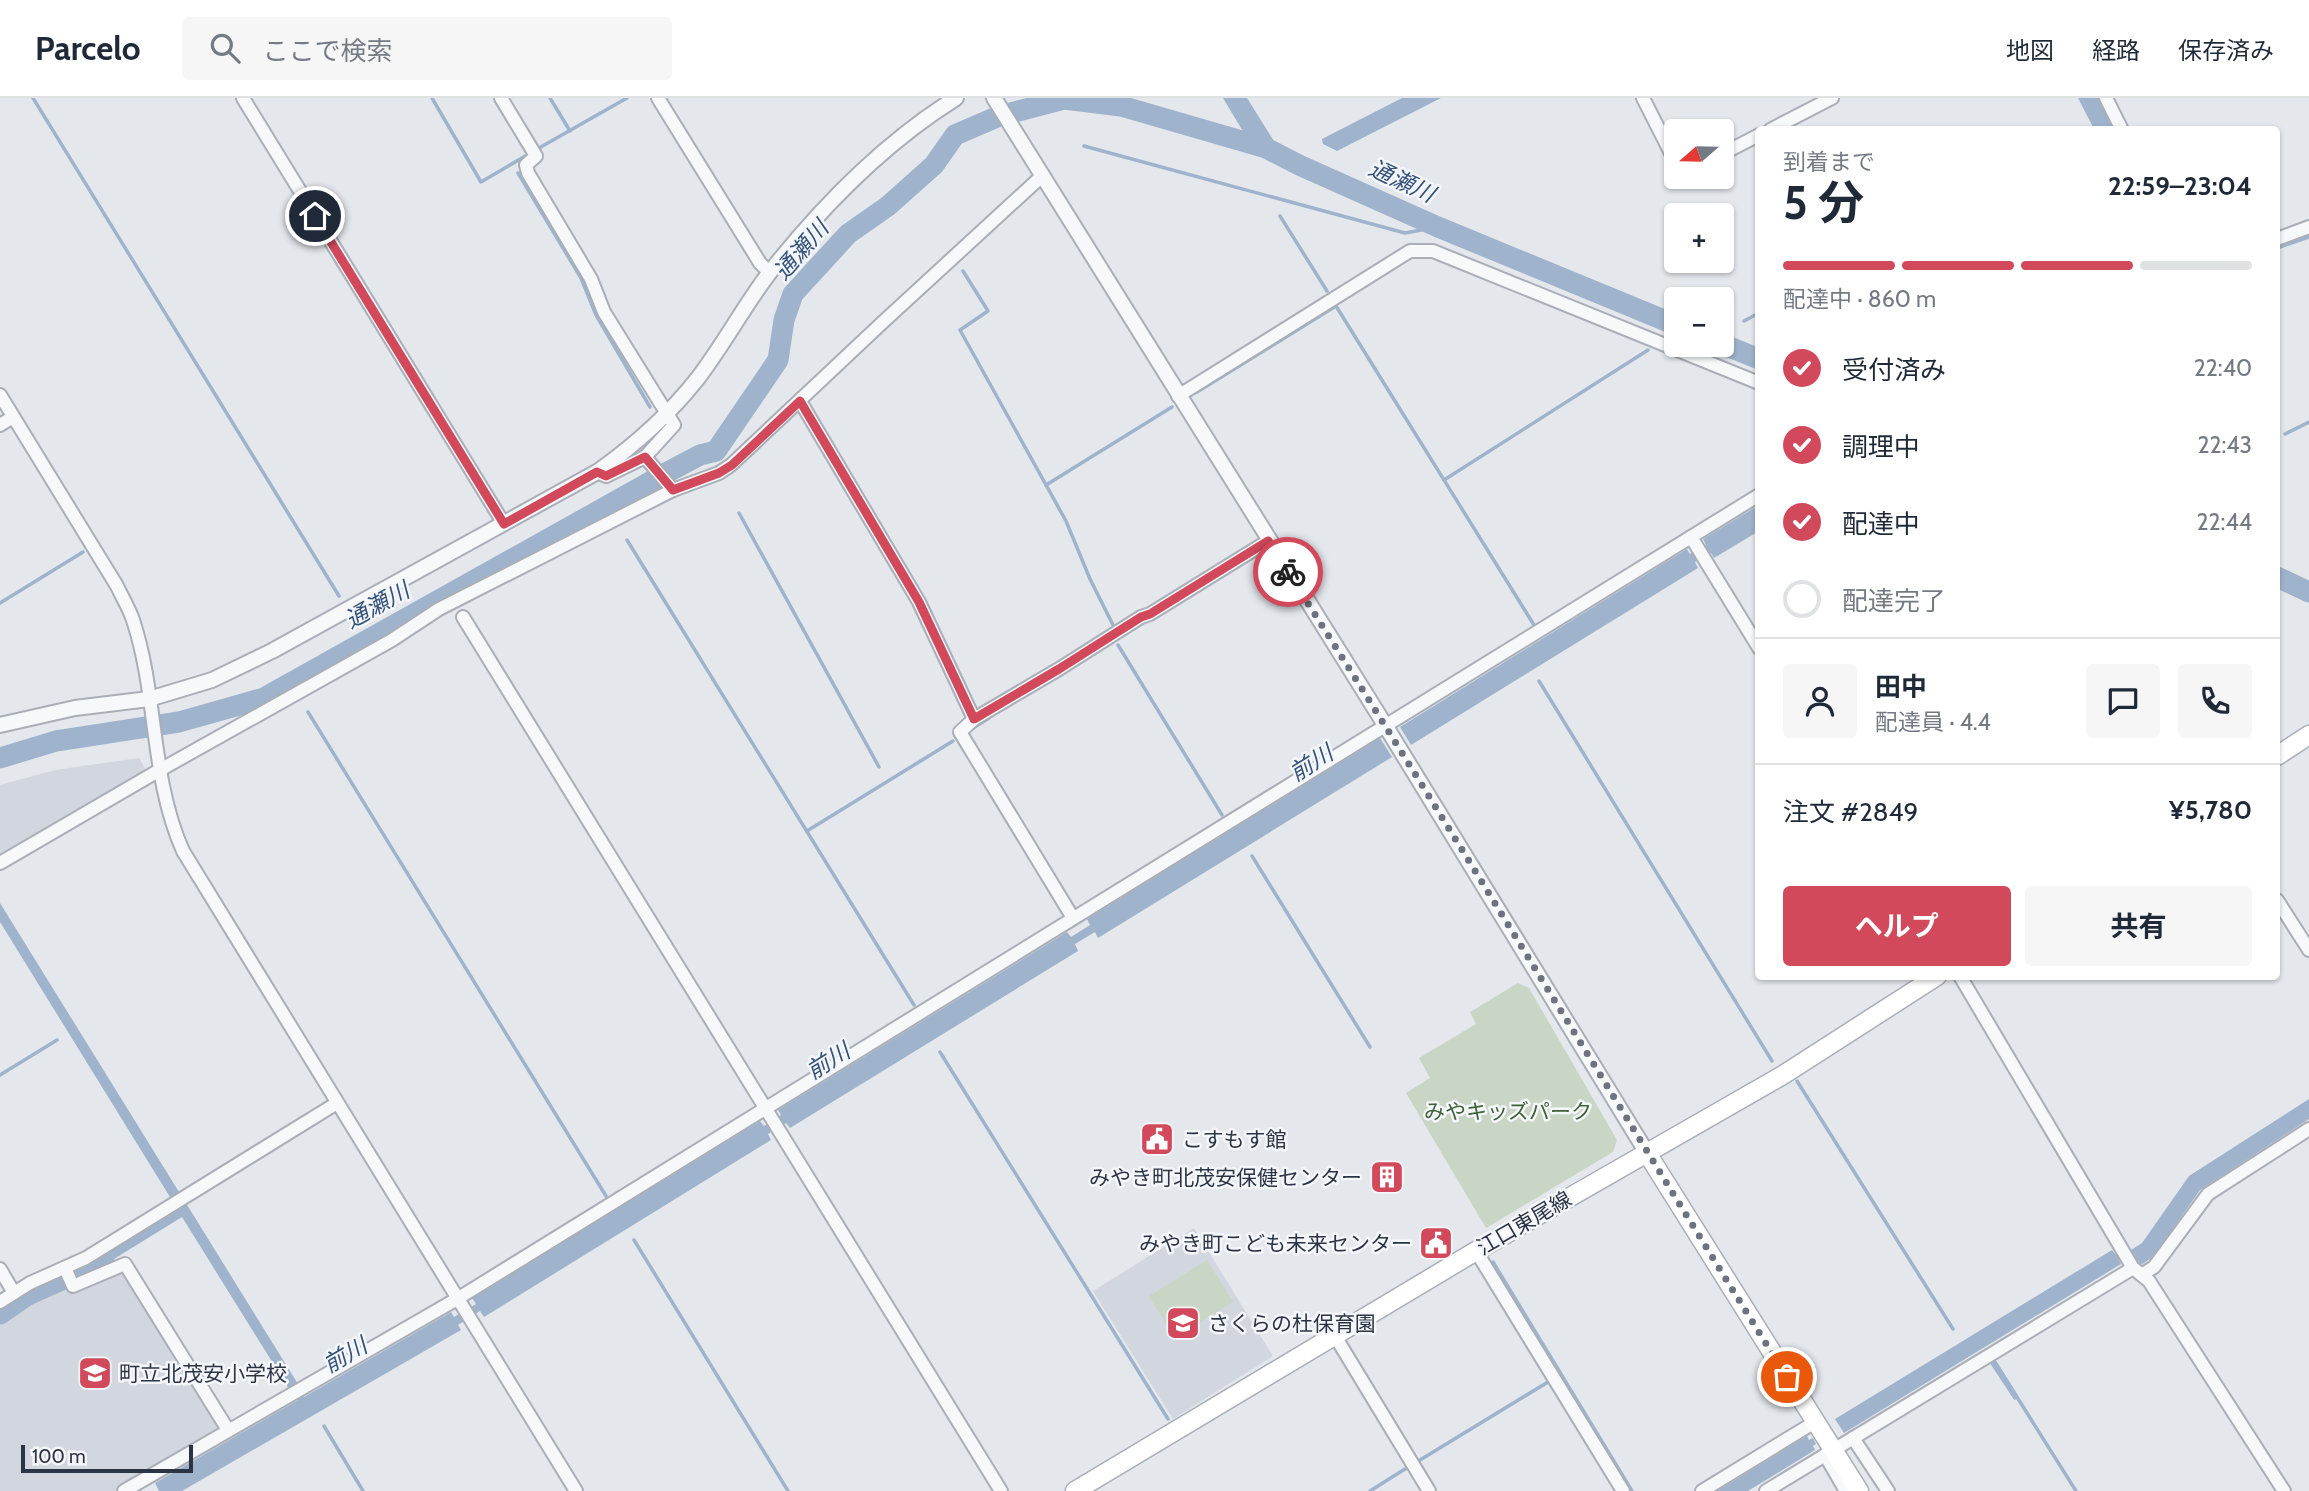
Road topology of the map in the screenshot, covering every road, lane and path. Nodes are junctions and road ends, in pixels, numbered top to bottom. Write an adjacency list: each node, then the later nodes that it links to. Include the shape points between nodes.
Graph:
1 (243, 98): 29 (street)
2 (501, 98): 22 (street, via 536,156 526,165 528,173 590,279 604,312)
3 (659, 98): 17 (street)
4 (956, 98): 17 (street, via 878,155)
5 (1643, 98): 12 (street)
6 (1832, 98): 9 (street)
7 (2106, 98): 10 (street)
8 (997, 102): 14 (street)
9 (1778, 126)
10 (2120, 126)
11 (1755, 137): 13 (street)
12 (1664, 139)
13 (1734, 148)
14 (1043, 175): 20 (street); 21 (street)
15 (2309, 227): 16 (street)
16 (2280, 238)
17 (770, 273): 22 (street, via 699,377)
18 (1755, 381): 20 (street, via 1433,251 1410,251)
19 (0, 396): 23 (street)
20 (1178, 396): 30 (street)
21 (800, 401): 27 (street, via 732,465); 35 (street, via 919,602)
22 (668, 413): 25 (street, via 674,425); 26 (street)
23 (13, 417): 24 (street); 34 (street, via 133,619)
24 (0, 425)
25 (646, 458): 26 (street, via 606,476); 27 (street)
26 (597, 472): 29 (street)
27 (671, 488): 40 (street, via 439,609 393,640)
28 (1755, 498): 31 (street)
29 (504, 524): 34 (street, via 239,668)
30 (1268, 541): 35 (street); 37 (street)
31 (1694, 542): 33 (street); 37 (street)
32 (463, 617): 48 (street)
33 (1755, 641)
34 (150, 705): 36 (street, via 75,708); 40 (street)
35 (974, 719): 43 (street, via 960,732 963,739)
36 (0, 725)
37 (1385, 725): 43 (street); 50 (street)
38 (2309, 735): 39 (main road)
39 (2280, 754)
40 (158, 771): 41 (street); 47 (street, via 183,851)
41 (0, 863)
42 (2280, 905): 44 (street)
43 (1073, 918): 48 (street)
44 (2309, 950)
45 (1931, 980): 50 (main road, 江口東尾線, via 1783,1075)
46 (1962, 980): 52 (street)
47 (337, 1103): 54 (street); 57 (street)
48 (772, 1120): 57 (street); 66 (street)
49 (2309, 1129): 52 (street, via 2208,1194 2154,1267)
50 (1647, 1153): 51 (main road, 江口東尾線); 59 (main road)
51 (1476, 1251): 58 (main road, 江口東尾線); 69 (street)
52 (2132, 1264): 61 (street); 75 (street)
53 (0, 1269): 55 (street)
54 (68, 1273): 55 (street); 60 (street, via 73,1286 125,1264)
55 (14, 1293): 56 (street)
56 (0, 1302)
57 (464, 1309): 60 (street); 65 (street)
58 (1335, 1336): 67 (main road, 江口東尾線); 68 (street)
59 (1815, 1422): 62 (main road); 70 (street)
60 (228, 1430): 63 (street)
61 (1853, 1438): 62 (street); 74 (street)
62 (1829, 1453): 71 (street); 72 (street); 73 (main road)
63 (145, 1486): 64 (street)
64 (124, 1491)
65 (576, 1491)
66 (1000, 1491)
67 (1075, 1491)
68 (1429, 1491)
69 (1623, 1491)
70 (1702, 1491)
71 (1766, 1491)
72 (1846, 1491)
73 (1859, 1491)
74 (1888, 1491)
75 (2284, 1491)

